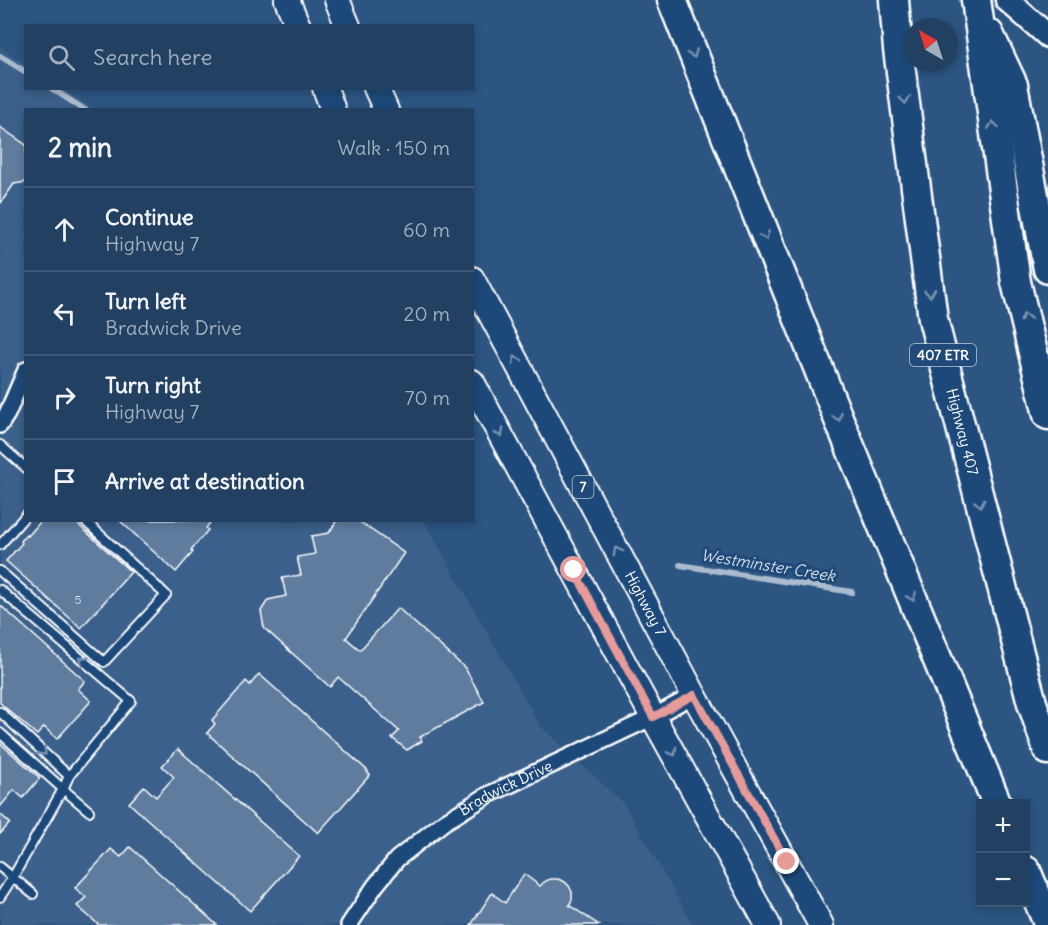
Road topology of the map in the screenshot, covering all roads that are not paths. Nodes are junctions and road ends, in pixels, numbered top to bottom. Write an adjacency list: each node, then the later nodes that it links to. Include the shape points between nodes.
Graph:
1 (288, 0): 7 (main road)
2 (337, 0): 8 (main road)
3 (672, 0): 36 (highway, one-way to 36)
4 (894, 0): 33 (highway, Highway 407 / 407 ETR, one-way to 33, via 933,319 1032,703)
5 (1007, 0): 9 (main road)
6 (976, 5): 14 (highway, via 1013,85); 18 (highway, one-way to 6, via 1016,282)
7 (297, 24)
8 (347, 24)
9 (1048, 36)
10 (326, 90): 12 (main road)
11 (377, 90): 13 (main road)
12 (332, 108)
13 (385, 108)
14 (1048, 269)
15 (474, 283): 29 (main road, Highway 7 / 7, one-way to 15)
16 (24, 374): 19 (street)
17 (474, 386): 31 (main road, one-way to 31)
18 (1048, 415)
19 (0, 425)
20 (0, 445): 21 (lane)
21 (24, 466)
22 (24, 517): 24 (lane)
23 (86, 522): 27 (lane, via 166,595)
24 (0, 545)
25 (0, 571): 27 (lane)
26 (0, 590): 28 (lane, one-way to 26)
27 (104, 662): 28 (lane)
28 (100, 674): 34 (lane, via 131,701)
29 (694, 695): 31 (street, Bradwick Drive); 46 (main road, Highway 7 / 7)
30 (0, 712): 34 (lane, one-way to 34)
31 (653, 717): 44 (street, Bradwick Drive, via 488,795 444,822 397,859); 45 (main road, one-way to 45)
32 (0, 733): 35 (lane)
33 (1048, 750)
34 (69, 776): 35 (lane)
35 (63, 789): 37 (lane); 39 (lane)
36 (995, 799)
37 (89, 811)
38 (0, 867): 39 (lane)
39 (13, 877): 41 (lane); 42 (lane)
40 (1030, 880): 43 (highway)
41 (33, 894)
42 (0, 897)
43 (1048, 923)
44 (349, 925)
45 (768, 925)
46 (821, 925)

